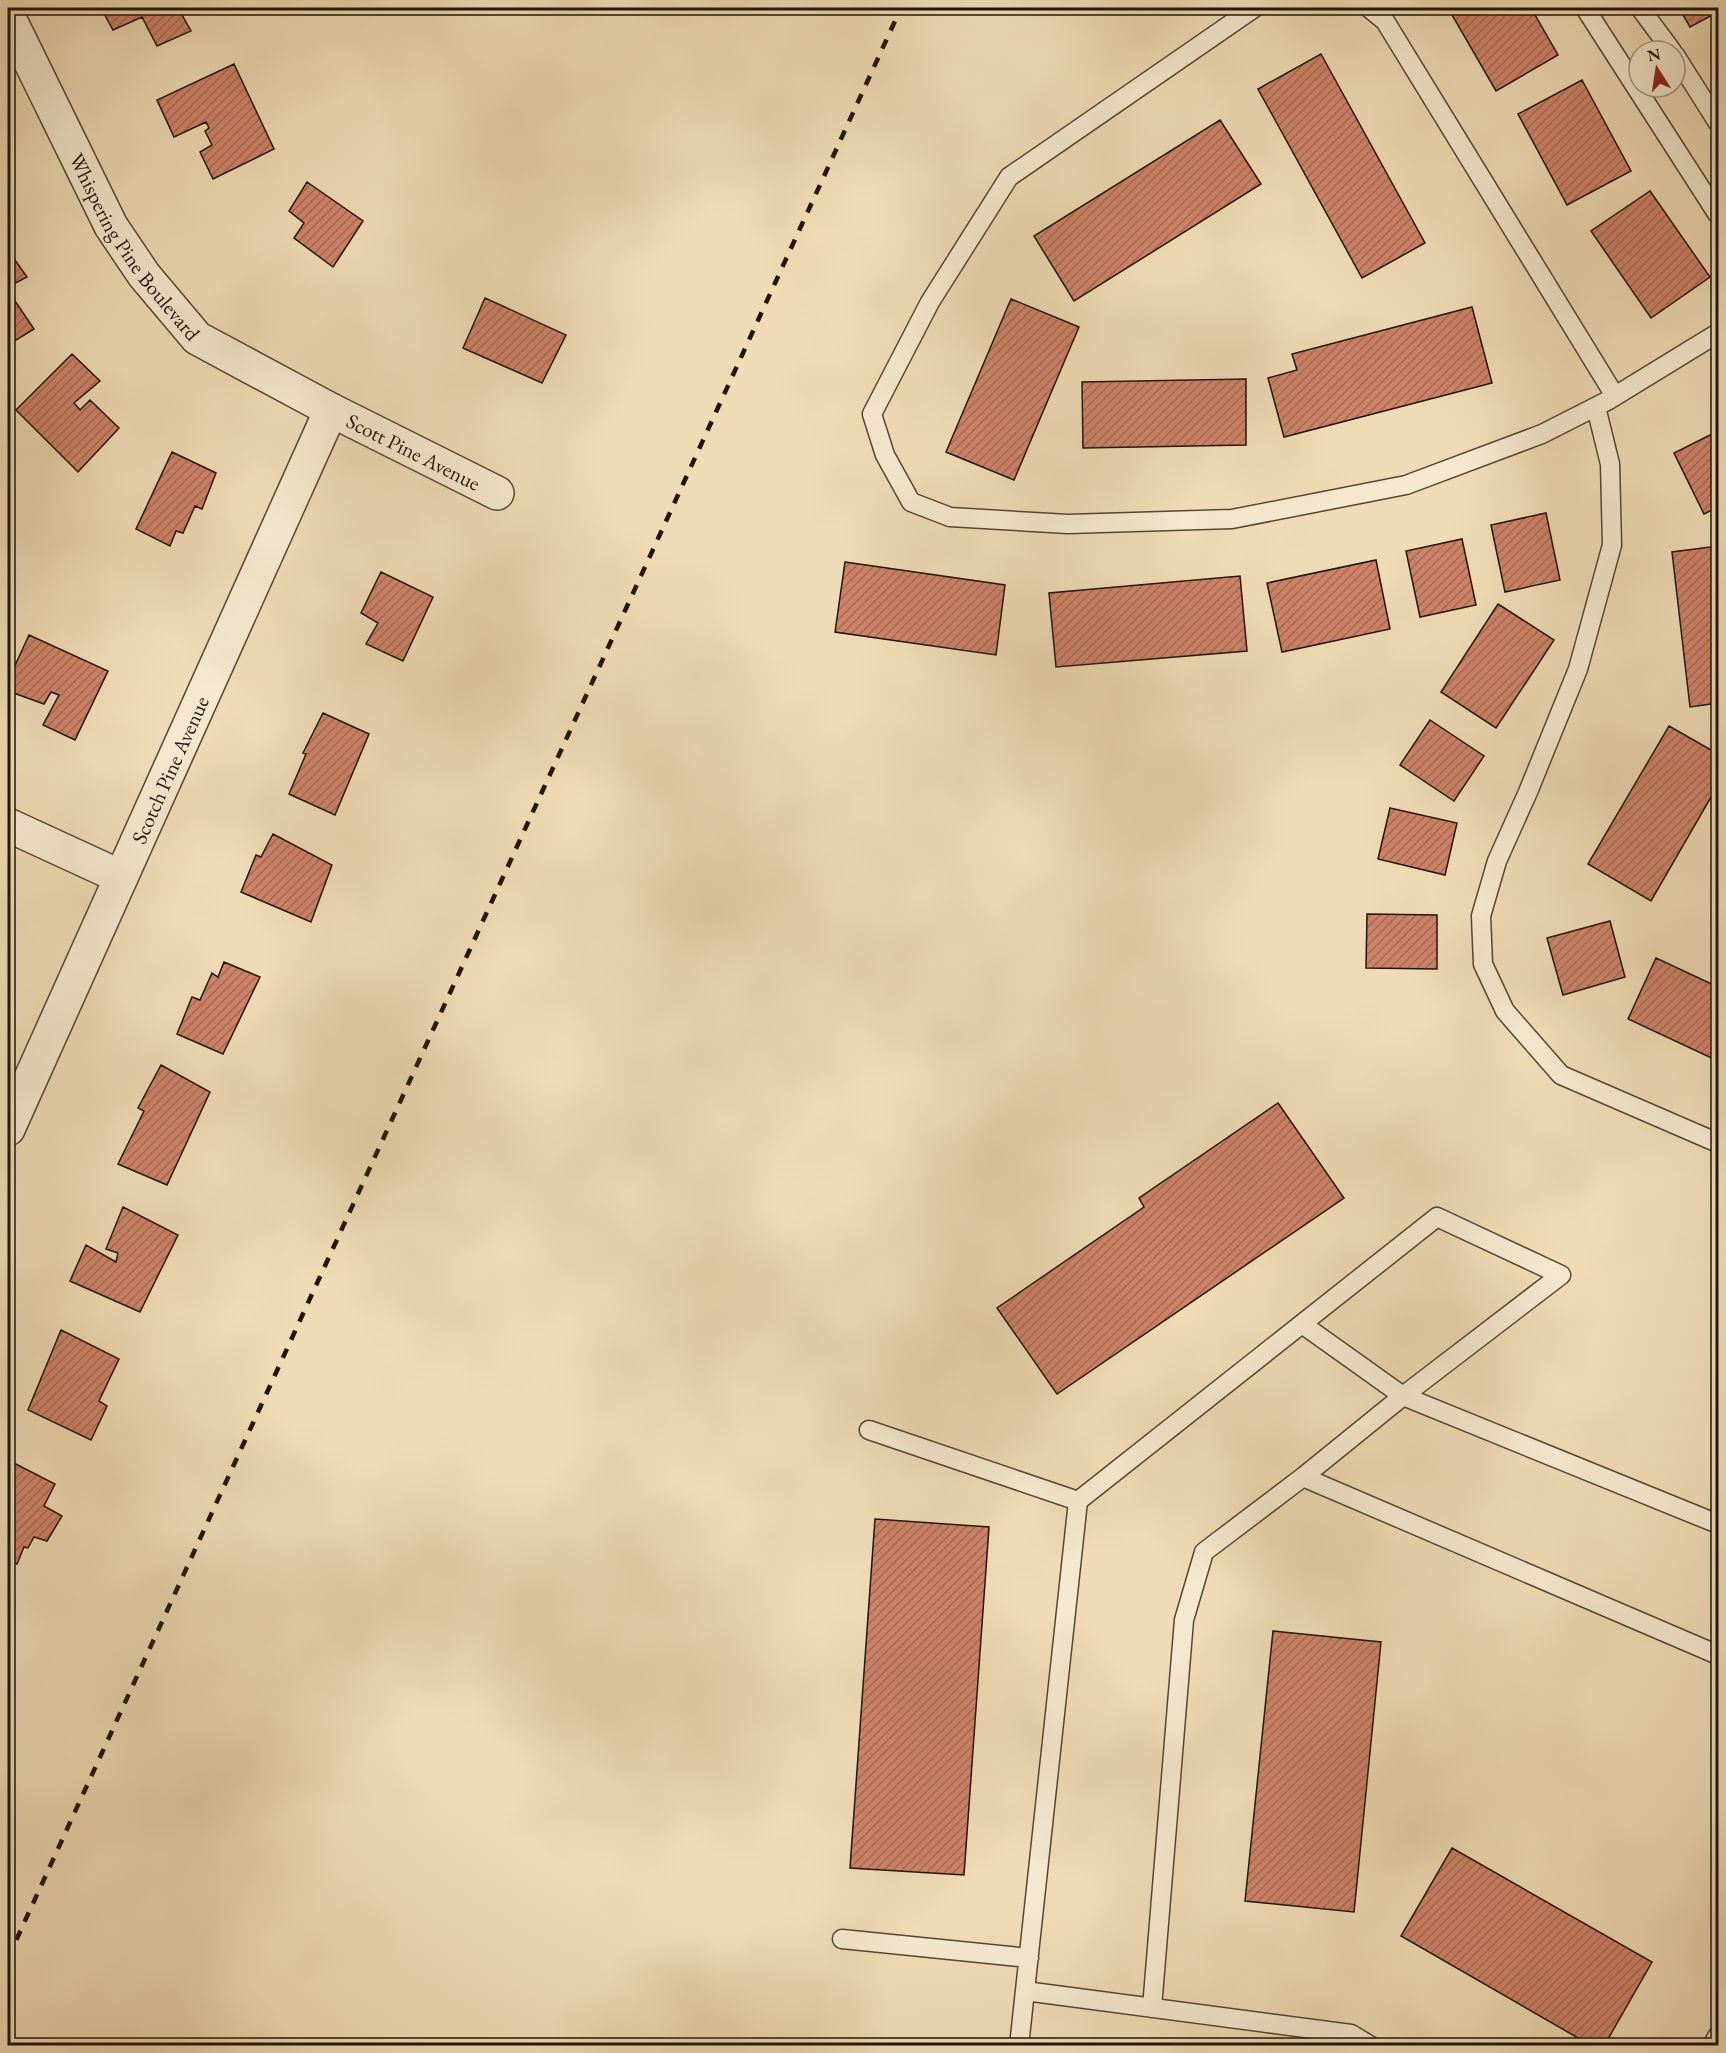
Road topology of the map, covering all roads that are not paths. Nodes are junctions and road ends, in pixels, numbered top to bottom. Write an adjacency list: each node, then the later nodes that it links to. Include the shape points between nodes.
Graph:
1 (1254, 8): 12 (lane, via 1009,177 930,302 872,414 885,455 911,502 950,517 1068,524 1233,519 1406,485 1542,434)
2 (1369, 8): 11 (lane, via 1385,21)
3 (1585, 8): 9 (lane)
4 (1640, 8): 6 (lane)
5 (8, 16): 13 (street, Whispering Pine Boulevard, via 111,226 144,274 197,338)
6 (1663, 39)
7 (1687, 74): 8 (lane)
8 (1719, 123)
9 (1719, 215)
10 (1719, 333): 11 (lane)
11 (1615, 396): 12 (lane)
12 (1596, 406): 18 (lane, via 1610,464 1612,545 1578,669 1497,861 1481,916 1483,964 1504,1011 1561,1076)
13 (331, 410): 14 (street, Scott Pine Avenue); 16 (street, Scotch Pine Avenue)
14 (496, 493)
15 (8, 825): 16 (street)
16 (121, 877): 17 (street, Scotch Pine Avenue)
17 (8, 1129)
18 (1719, 1143)
19 (1302, 1324): 20 (lane); 20 (lane, via 1437,1217 1561,1275); 23 (lane)
20 (1403, 1396): 22 (lane); 24 (lane)
21 (869, 1430): 23 (lane)
22 (1303, 1477): 25 (lane); 29 (lane, via 1204,1552 1184,1620)
23 (1078, 1501): 27 (lane)
24 (1719, 1524)
25 (1719, 1655)
26 (842, 1940): 27 (lane)
27 (1029, 1958): 28 (lane)
28 (1025, 1991): 29 (lane); 31 (lane)
29 (1152, 2008): 32 (lane, via 1351,2034)
30 (1719, 2035): 33 (lane)
31 (1019, 2046)
32 (1371, 2046)
33 (1712, 2046)

